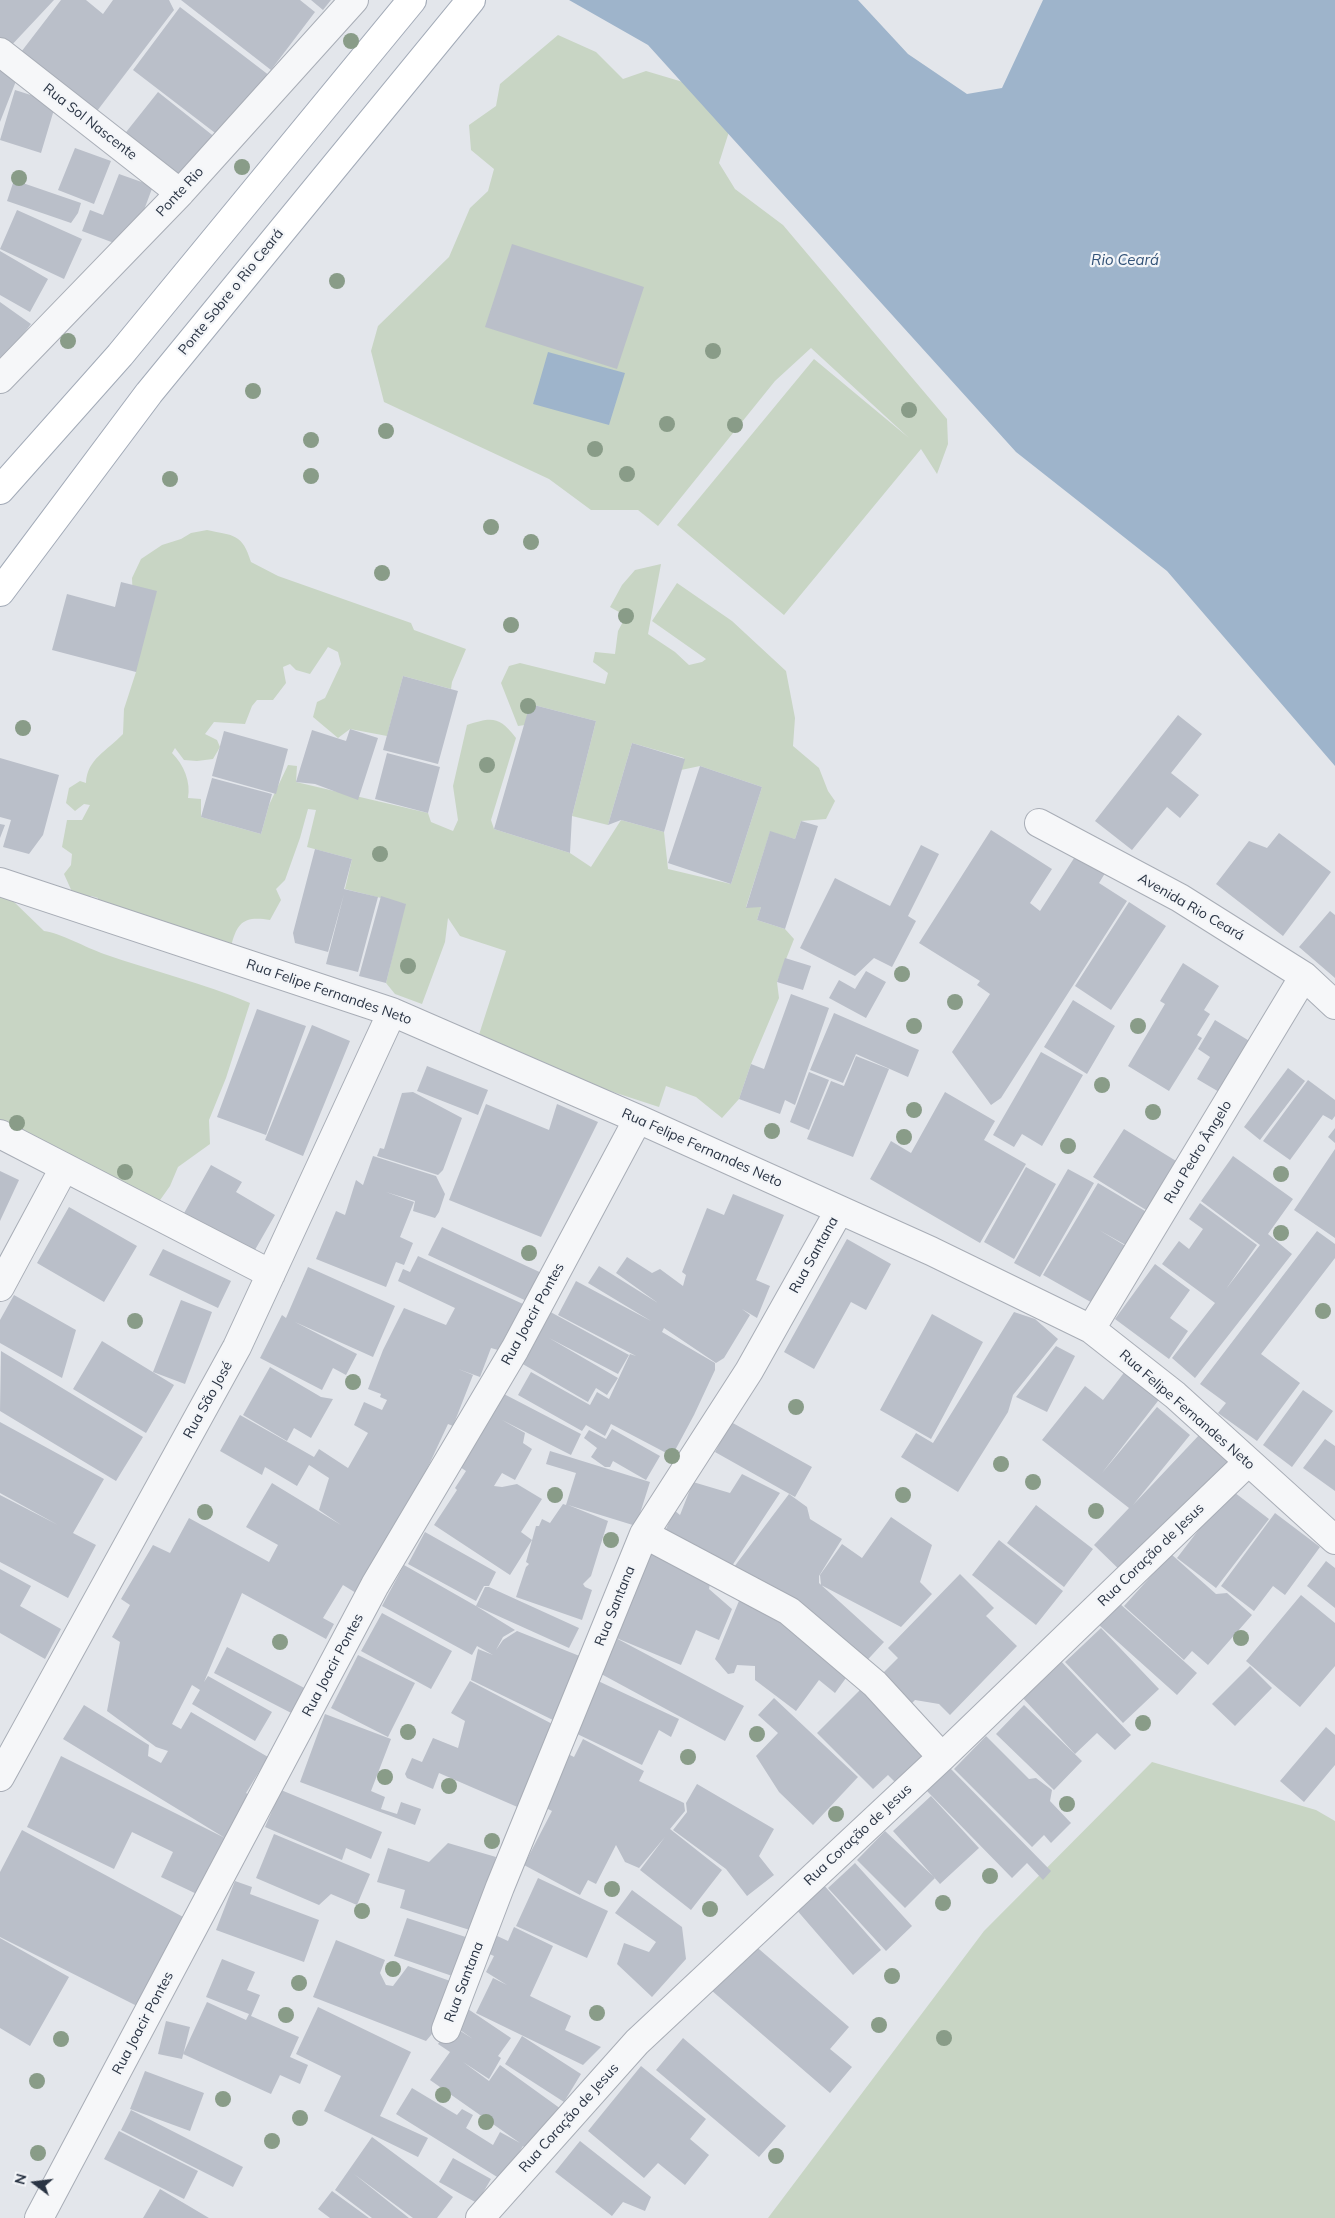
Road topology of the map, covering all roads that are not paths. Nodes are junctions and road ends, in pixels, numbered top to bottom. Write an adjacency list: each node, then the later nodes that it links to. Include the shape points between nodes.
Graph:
1 (354, 0): 5 (street, Ponte Rio)
2 (412, 0): 7 (main road, via 120,354)
3 (472, 0): 8 (main road, Ponte Sobre o Rio Ceará, via 149,393)
4 (0, 52): 5 (street, Rua Sol Nascente)
5 (180, 193): 6 (street, Ponte Rio)
6 (0, 379)
7 (0, 490)
8 (0, 592)
9 (1038, 823): 11 (street, Avenida Rio Ceará, via 1180,898)
10 (0, 882): 13 (street, Rua Felipe Fernandes Neto)
11 (1304, 976): 12 (street, Avenida Rio Ceará); 20 (street, Rua Pedro Ângelo)
12 (1335, 1005)
13 (392, 1012): 14 (street, Rua Felipe Fernandes Neto); 18 (street, Rua São José)
14 (638, 1119): 17 (street, Rua Felipe Fernandes Neto); 27 (street, Rua Joacir Pontes, via 515,1349 375,1585)
15 (0, 1134): 16 (street)
16 (64, 1168): 18 (street); 19 (street)
17 (839, 1211): 20 (street, Rua Felipe Fernandes Neto, via 931,1251); 22 (street, Rua Santana, via 749,1371)
18 (272, 1274): 25 (street, Rua São José, via 238,1347)
19 (0, 1287)
20 (1091, 1329): 21 (street, Rua Felipe Fernandes Neto, via 1175,1396)
21 (1247, 1463): 23 (street, Rua Felipe Fernandes Neto); 24 (street, Rua Coração de Jesus)
22 (644, 1534): 24 (street, via 789,1611 874,1684); 26 (street, Rua Santana)
23 (1335, 1540)
24 (942, 1756): 28 (street, Rua Coração de Jesus, via 637,2042)
25 (0, 1777)
26 (446, 2029)
27 (38, 2218)
28 (480, 2218)

